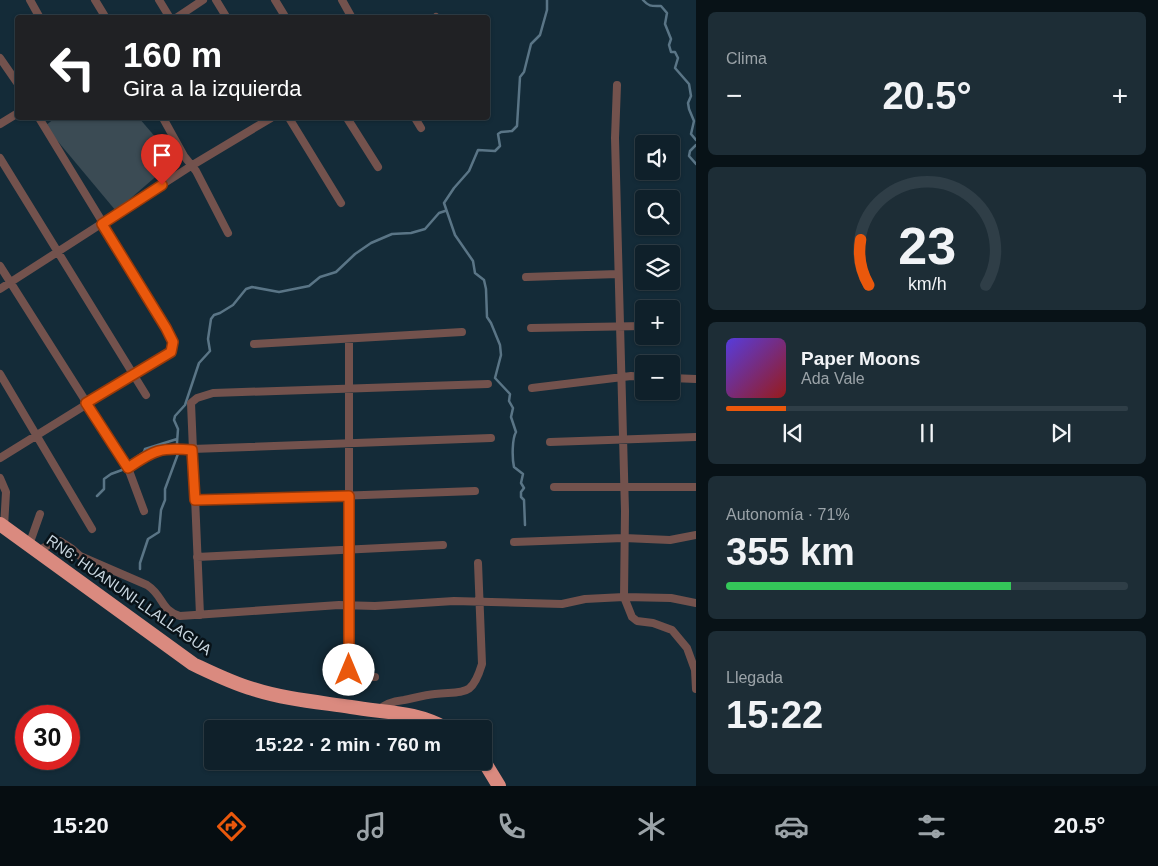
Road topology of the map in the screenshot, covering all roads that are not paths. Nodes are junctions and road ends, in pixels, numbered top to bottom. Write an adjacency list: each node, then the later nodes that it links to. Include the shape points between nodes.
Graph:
1 (30, 0): 8 (street)
2 (95, 0): 9 (street)
3 (159, 0): 10 (street)
4 (203, 0): 11 (street)
5 (216, 0): 12 (street)
6 (276, 0): 13 (street)
7 (342, 0): 14 (street)
8 (38, 15)
9 (104, 15)
10 (168, 15)
11 (180, 15)
12 (225, 15)
13 (284, 15)
14 (350, 15)
15 (0, 58): 16 (street)
16 (15, 80)
17 (617, 85): 35 (street)
18 (15, 115): 25 (street)
19 (40, 120): 31 (street)
20 (164, 120): 28 (street)
21 (268, 120): 28 (street)
22 (289, 120): 30 (street)
23 (348, 120): 29 (street)
24 (416, 120): 26 (street)
25 (0, 124)
26 (421, 128)
27 (0, 158): 33 (street)
28 (192, 166): 31 (street); 32 (street)
29 (378, 167)
30 (341, 203)
31 (102, 224): 33 (street); 46 (street, via 173,342 171,352)
32 (228, 233)
33 (59, 252): 37 (street); 46 (street)
34 (0, 266): 37 (street)
35 (618, 274): 36 (street); 40 (street)
36 (526, 277)
37 (10, 283): 38 (street); 55 (street)
38 (0, 289)
39 (635, 326): 40 (street)
40 (620, 327): 41 (street); 48 (street)
41 (531, 328)
42 (462, 332): 43 (street)
43 (349, 339): 44 (street); 53 (street)
44 (254, 344)
45 (0, 374): 56 (street)
46 (134, 375): 54 (street); 55 (street)
47 (635, 377): 48 (street)
48 (621, 378): 52 (street); 59 (street)
49 (680, 378): 50 (street)
50 (696, 379)
51 (488, 384): 53 (street)
52 (532, 388)
53 (349, 389): 61 (street); 62 (street, via 213,393 197,398 190,408)
54 (146, 395)
55 (86, 403): 56 (street); 64 (street)
56 (36, 435): 63 (street); 75 (street)
57 (696, 436): 59 (street)
58 (491, 438): 61 (street)
59 (623, 439): 60 (street); 67 (street)
60 (550, 442)
61 (349, 443): 62 (street); 70 (street)
62 (192, 450): 64 (street, via 170,448 150,453); 71 (street)
63 (0, 458)
64 (128, 468): 72 (street)
65 (0, 478): 74 (street, via 6,492)
66 (554, 487): 67 (street)
67 (624, 487): 68 (street); 77 (street)
68 (696, 487)
69 (475, 491): 70 (street)
70 (349, 496): 71 (street); 81 (street)
71 (195, 500): 82 (street)
72 (144, 511)
73 (40, 514): 80 (street)
74 (2, 525): 80 (highway, RN6: HUANUNI-LLALLAGUA)
75 (92, 529)
76 (696, 535): 77 (street, via 670,540)
77 (624, 538): 78 (street); 84 (street)
78 (514, 542)
79 (443, 545): 81 (street)
80 (33, 548): 88 (street, via 60,541 80,556 154,590 170,612 180,616); 91 (highway, RN6: HUANUNI-LLALLAGUA, via 193,664 253,689)
81 (349, 549): 82 (street); 87 (street)
82 (197, 557): 88 (street)
83 (478, 563): 85 (street)
84 (624, 598): 85 (street, via 585,599 562,604); 86 (street, via 671,598); 90 (street, via 637,621 672,630 687,648 695,670)
85 (479, 601): 87 (street); 91 (street, via 482,664 472,687 463,692 395,701 382,706)
86 (696, 604)
87 (349, 605): 88 (street); 89 (street, via 349,670 356,677)
88 (200, 616)
89 (375, 677)
90 (696, 689)
91 (378, 712): 92 (highway, RN6: HUANUNI-LLALLAGUA, via 409,714)
92 (432, 720)
93 (489, 770): 94 (highway)
94 (499, 786)

